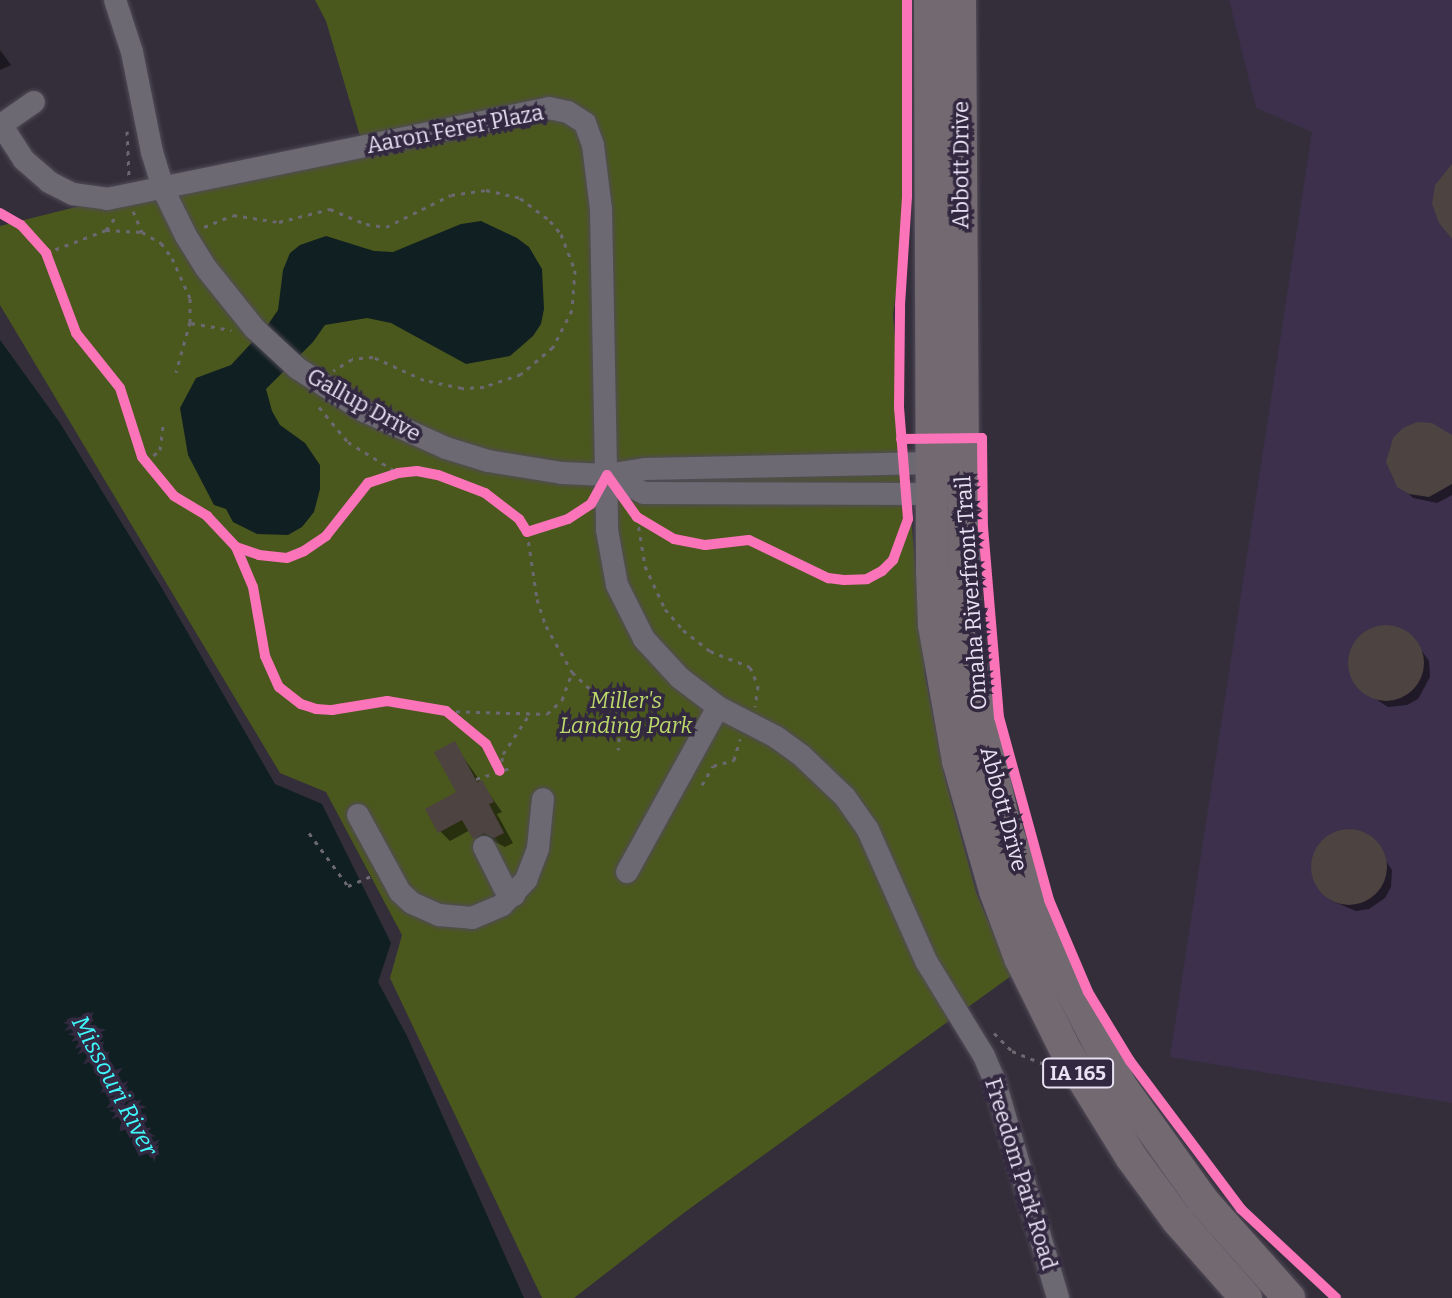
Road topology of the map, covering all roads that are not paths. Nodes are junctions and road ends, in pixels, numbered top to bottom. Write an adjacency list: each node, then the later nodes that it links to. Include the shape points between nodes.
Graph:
1 (115, 0): 6 (street, Gallup Drive)
2 (930, 0): 9 (highway, Abbott Drive)
3 (960, 0): 8 (highway, Abbott Drive)
4 (34, 102): 5 (street)
5 (0, 124): 6 (street, Aaron Ferer Plaza, via 24,160 49,182 89,198)
6 (163, 189): 7 (street, Gallup Drive, via 246,331 321,385 446,448 528,468); 7 (street, Aaron Ferer Plaza, via 549,108 577,116 592,137 601,209)
7 (607, 475): 9 (street, Gallup Drive, via 645,469); 9 (street, Gallup Drive, via 644,493); 10 (street, Freedom Park Road, via 609,556 629,614 662,661)
8 (961, 477): 9 (street, Gallup Drive); 16 (highway, Abbott Drive, via 964,615 974,689)
9 (931, 478): 16 (highway, Abbott Drive, via 934,625 955,747 975,828)
10 (718, 707): 14 (street); 17 (street, Freedom Park Road, via 801,755 845,797 884,862 926,961 972,1036 1002,1100)
11 (543, 799): 15 (street, via 533,865)
12 (358, 815): 15 (street, via 385,869 412,903 439,915 472,918)
13 (484, 847): 15 (street, via 504,887)
14 (627, 872)
15 (514, 895)
16 (1033, 948): 18 (highway, Abbott Drive / IA 165, via 1097,1106 1178,1221); 19 (highway, Abbott Drive / IA 165, via 1156,1140)
17 (1058, 1298)
18 (1246, 1298)
19 (1289, 1298)

